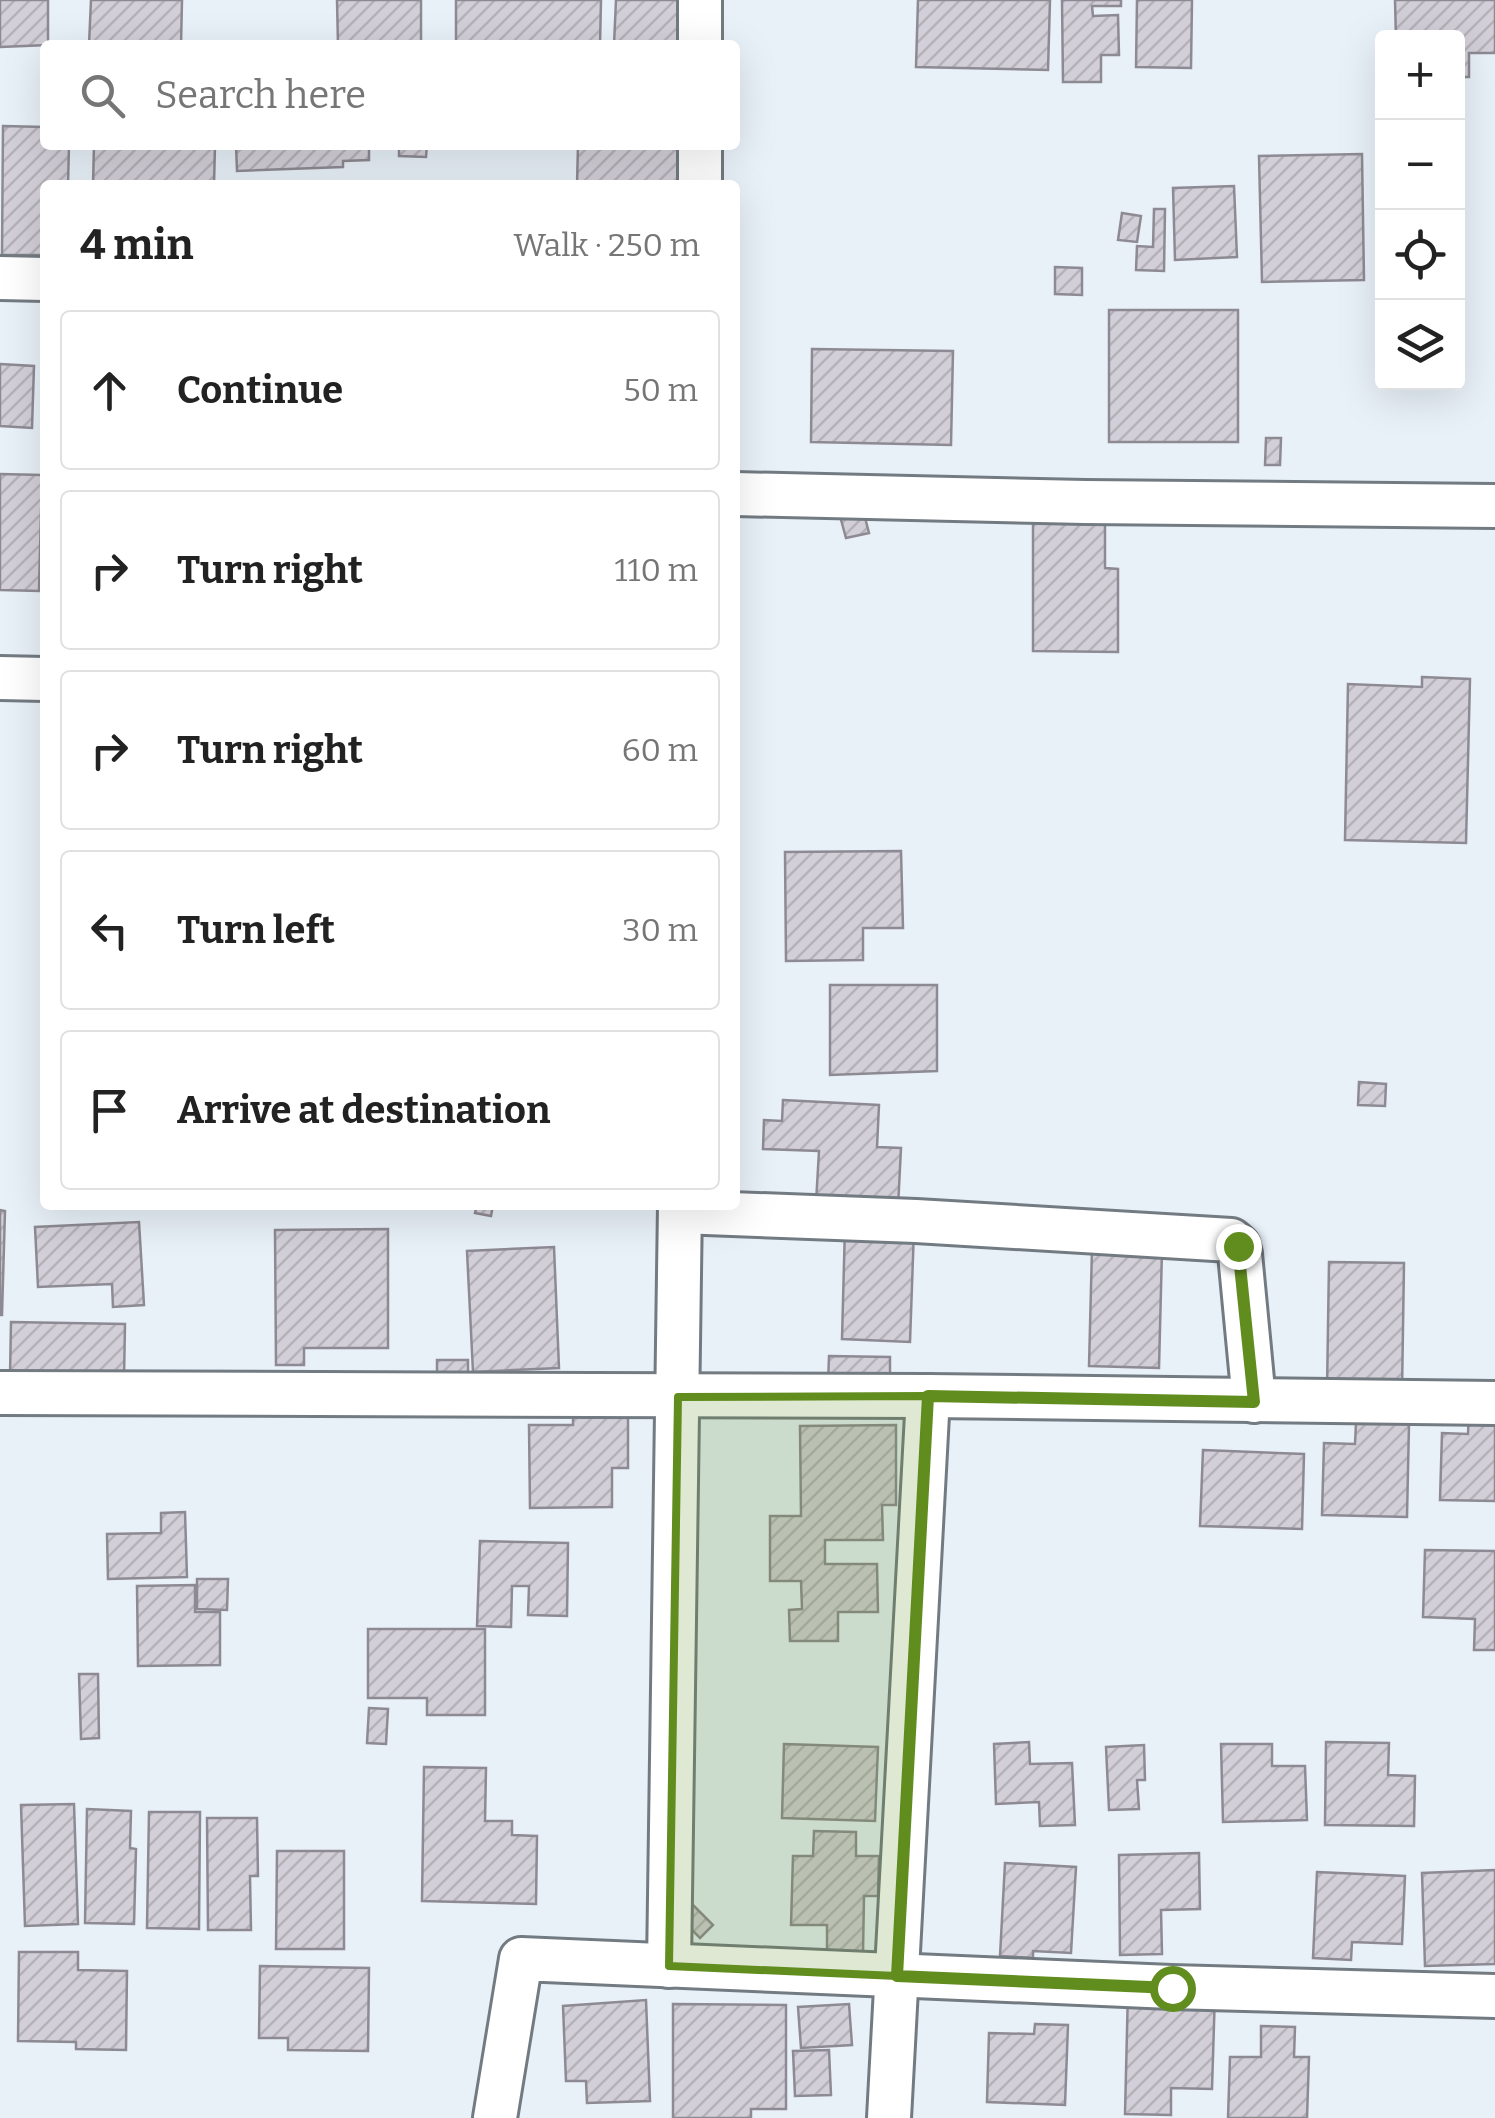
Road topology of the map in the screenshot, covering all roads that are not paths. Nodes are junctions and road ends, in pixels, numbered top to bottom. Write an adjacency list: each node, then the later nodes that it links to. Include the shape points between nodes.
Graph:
1 (700, 0): 2 (street)
2 (700, 40)
3 (700, 150): 4 (street)
4 (700, 180)
5 (0, 278): 6 (street)
6 (40, 279)
7 (740, 494): 8 (street)
8 (1495, 506)
9 (0, 678): 10 (street)
10 (40, 679)
11 (680, 1210): 15 (street)
12 (700, 1210): 16 (street, via 1231,1240 1240,1254)
13 (0, 1392): 15 (street)
14 (928, 1396): 15 (street); 16 (street); 19 (street)
15 (678, 1397): 18 (street)
16 (1254, 1402): 17 (street)
17 (1495, 1403)
18 (670, 1966): 19 (street); 21 (street, via 522,1959)
19 (897, 1976): 20 (street); 22 (street)
20 (1495, 1996)
21 (495, 2118)
22 (889, 2118)

